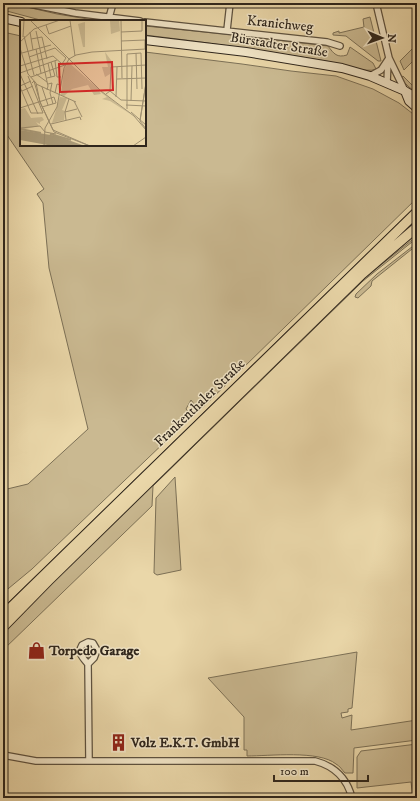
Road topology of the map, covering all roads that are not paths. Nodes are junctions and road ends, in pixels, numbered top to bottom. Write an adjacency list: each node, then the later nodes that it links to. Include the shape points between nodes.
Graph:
1 (25, 3): 6 (street)
2 (112, 3): 6 (street)
3 (230, 3): 10 (street)
4 (376, 3): 13 (street)
5 (3, 18): 8 (main road)
6 (109, 18): 7 (street)
7 (130, 20)
8 (20, 22)
9 (146, 22): 10 (street, Kranichweg)
10 (227, 30): 12 (street, Kranichweg, via 327,42)
11 (146, 40): 14 (main road, Bürstadter Straße, via 246,52 342,68)
12 (340, 46)
13 (389, 58): 14 (street, via 381,70); 15 (street); 16 (street)
14 (370, 76): 15 (main road, Bürstadter Straße)
15 (387, 83): 16 (main road, Bürstadter Straße)
16 (405, 91): 17 (main road, Bürstadter Straße); 18 (main road, via 409,101)
17 (417, 98)
18 (417, 108)
19 (417, 212): 21 (main road, Frankenthaler Straße)
20 (417, 228): 22 (main road, Frankenthaler Straße, via 356,280)
21 (3, 615)
22 (3, 627)
23 (88, 664): 25 (street)
24 (3, 755): 25 (street, via 36,762)
25 (88, 761): 26 (street, via 314,761 325,764 341,776)
26 (352, 798)

